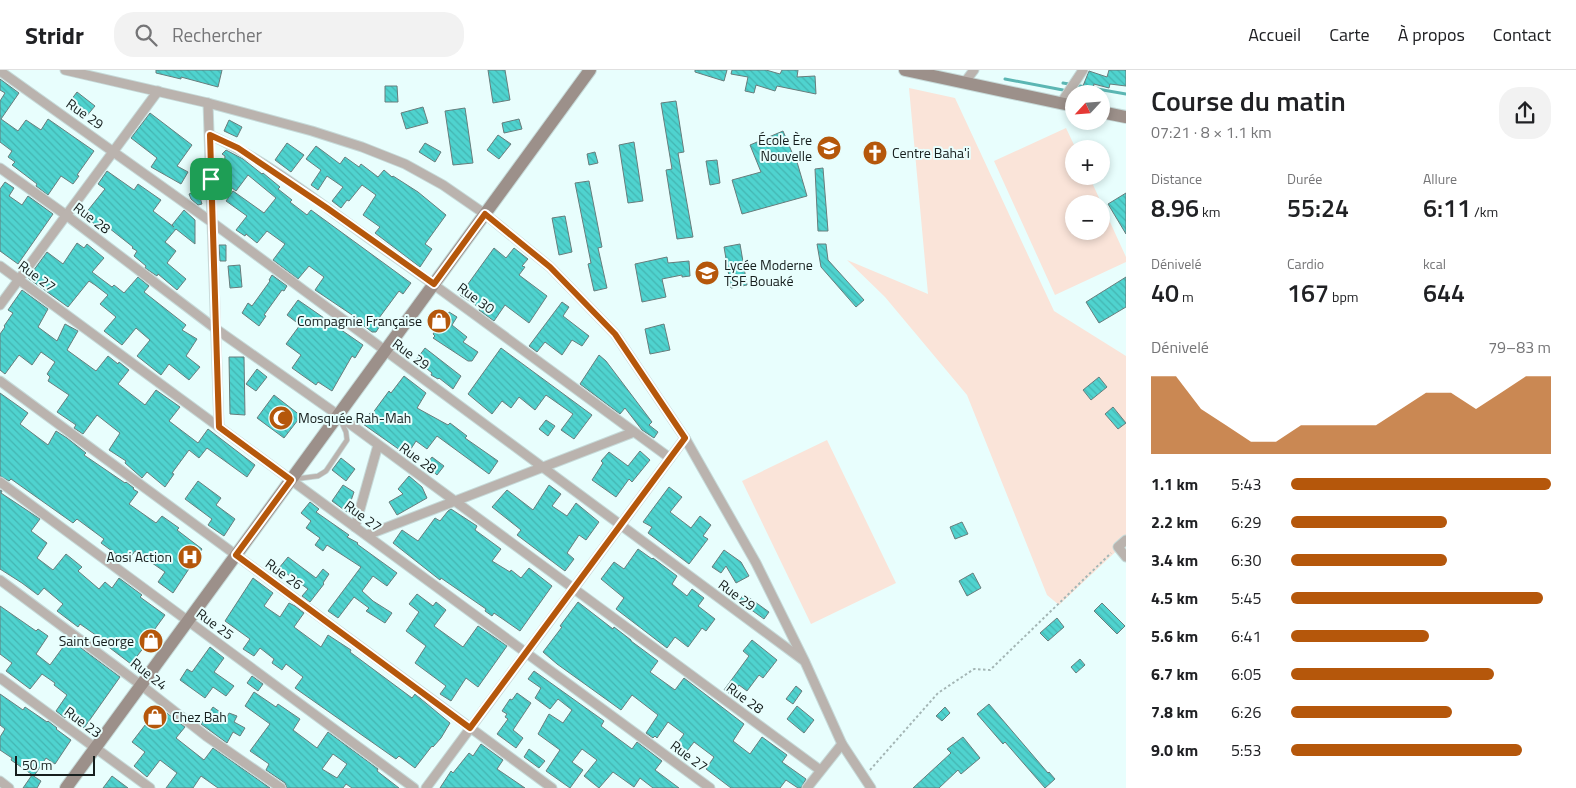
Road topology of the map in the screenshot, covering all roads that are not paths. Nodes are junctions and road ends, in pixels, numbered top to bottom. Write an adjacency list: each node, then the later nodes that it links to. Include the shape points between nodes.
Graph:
1 (65, 70): 7 (street)
2 (590, 70): 18 (main road)
3 (905, 70): 8 (main road)
4 (974, 70): 8 (street)
5 (1083, 70): 9 (street)
6 (0, 71): 16 (street, Rue 29)
7 (103, 74): 10 (street)
8 (964, 83): 12 (main road)
9 (1076, 85)
10 (158, 91): 11 (street); 16 (street)
11 (208, 103): 15 (street); 18 (street, via 312,131 405,164)
12 (1065, 103)
13 (1110, 114): 14 (main road)
14 (1126, 117)
15 (210, 135): 20 (street); 23 (street, Rue 30, via 238,148)
16 (113, 151): 19 (street); 20 (street, Rue 29)
17 (0, 168): 19 (street, Rue 28)
18 (485, 214): 23 (main road); 31 (street, via 550,267 615,334)
19 (66, 215): 22 (street); 25 (street, Rue 28)
20 (212, 223): 25 (street); 26 (street, Rue 29)
21 (0, 266): 22 (street, Rue 27)
22 (19, 280): 24 (street); 29 (street, Rue 27)
23 (434, 284): 26 (main road); 30 (street, Rue 30)
24 (0, 305)
25 (216, 329): 28 (street, Rue 28); 29 (street)
26 (384, 351): 28 (main road); 34 (street, Rue 29)
27 (0, 381): 42 (street, Rue 26)
28 (338, 415): 32 (street, Rue 28); 35 (main road); 35 (lane, via 347,440 326,471 318,476)
29 (219, 427): 35 (street, Rue 27)
30 (634, 432): 33 (street, Rue 30); 34 (street)
31 (685, 438): 33 (street); 48 (street, via 756,563)
32 (378, 445): 37 (street, Rue 28); 39 (street)
33 (670, 458): 38 (street)
34 (542, 468): 37 (street); 38 (street, Rue 29)
35 (291, 480): 39 (street, Rue 27); 42 (main road)
36 (0, 482): 46 (street, Rue 25)
37 (454, 502): 40 (street); 45 (street, Rue 28)
38 (620, 525): 45 (street); 48 (street, Rue 29)
39 (354, 527): 40 (street, Rue 27)
40 (366, 535): 47 (street, Rue 27)
41 (1126, 540): 43 (street, via 1118,547)
42 (236, 555): 46 (main road); 51 (street, Rue 26)
43 (1126, 557)
44 (0, 580): 50 (street, Rue 24)
45 (573, 589): 47 (street); 54 (street, Rue 28)
46 (188, 620): 50 (main road); 60 (street, Rue 25)
47 (526, 653): 51 (street); 63 (street, Rue 27)
48 (805, 662): 52 (street)
49 (0, 678): 53 (street, Rue 23)
50 (141, 685): 53 (main road); 59 (street, Rue 24, via 206,736)
51 (470, 728): 61 (street); 62 (street, Rue 26)
52 (842, 744): 54 (street); 65 (street)
53 (95, 748): 57 (main road); 58 (street, Rue 23)
54 (820, 770): 64 (street)
55 (0, 781): 56 (street)
56 (9, 788)
57 (66, 788)
58 (150, 788)
59 (281, 788)
60 (414, 788)
61 (426, 788)
62 (552, 788)
63 (710, 788)
64 (807, 788)
65 (870, 788)

